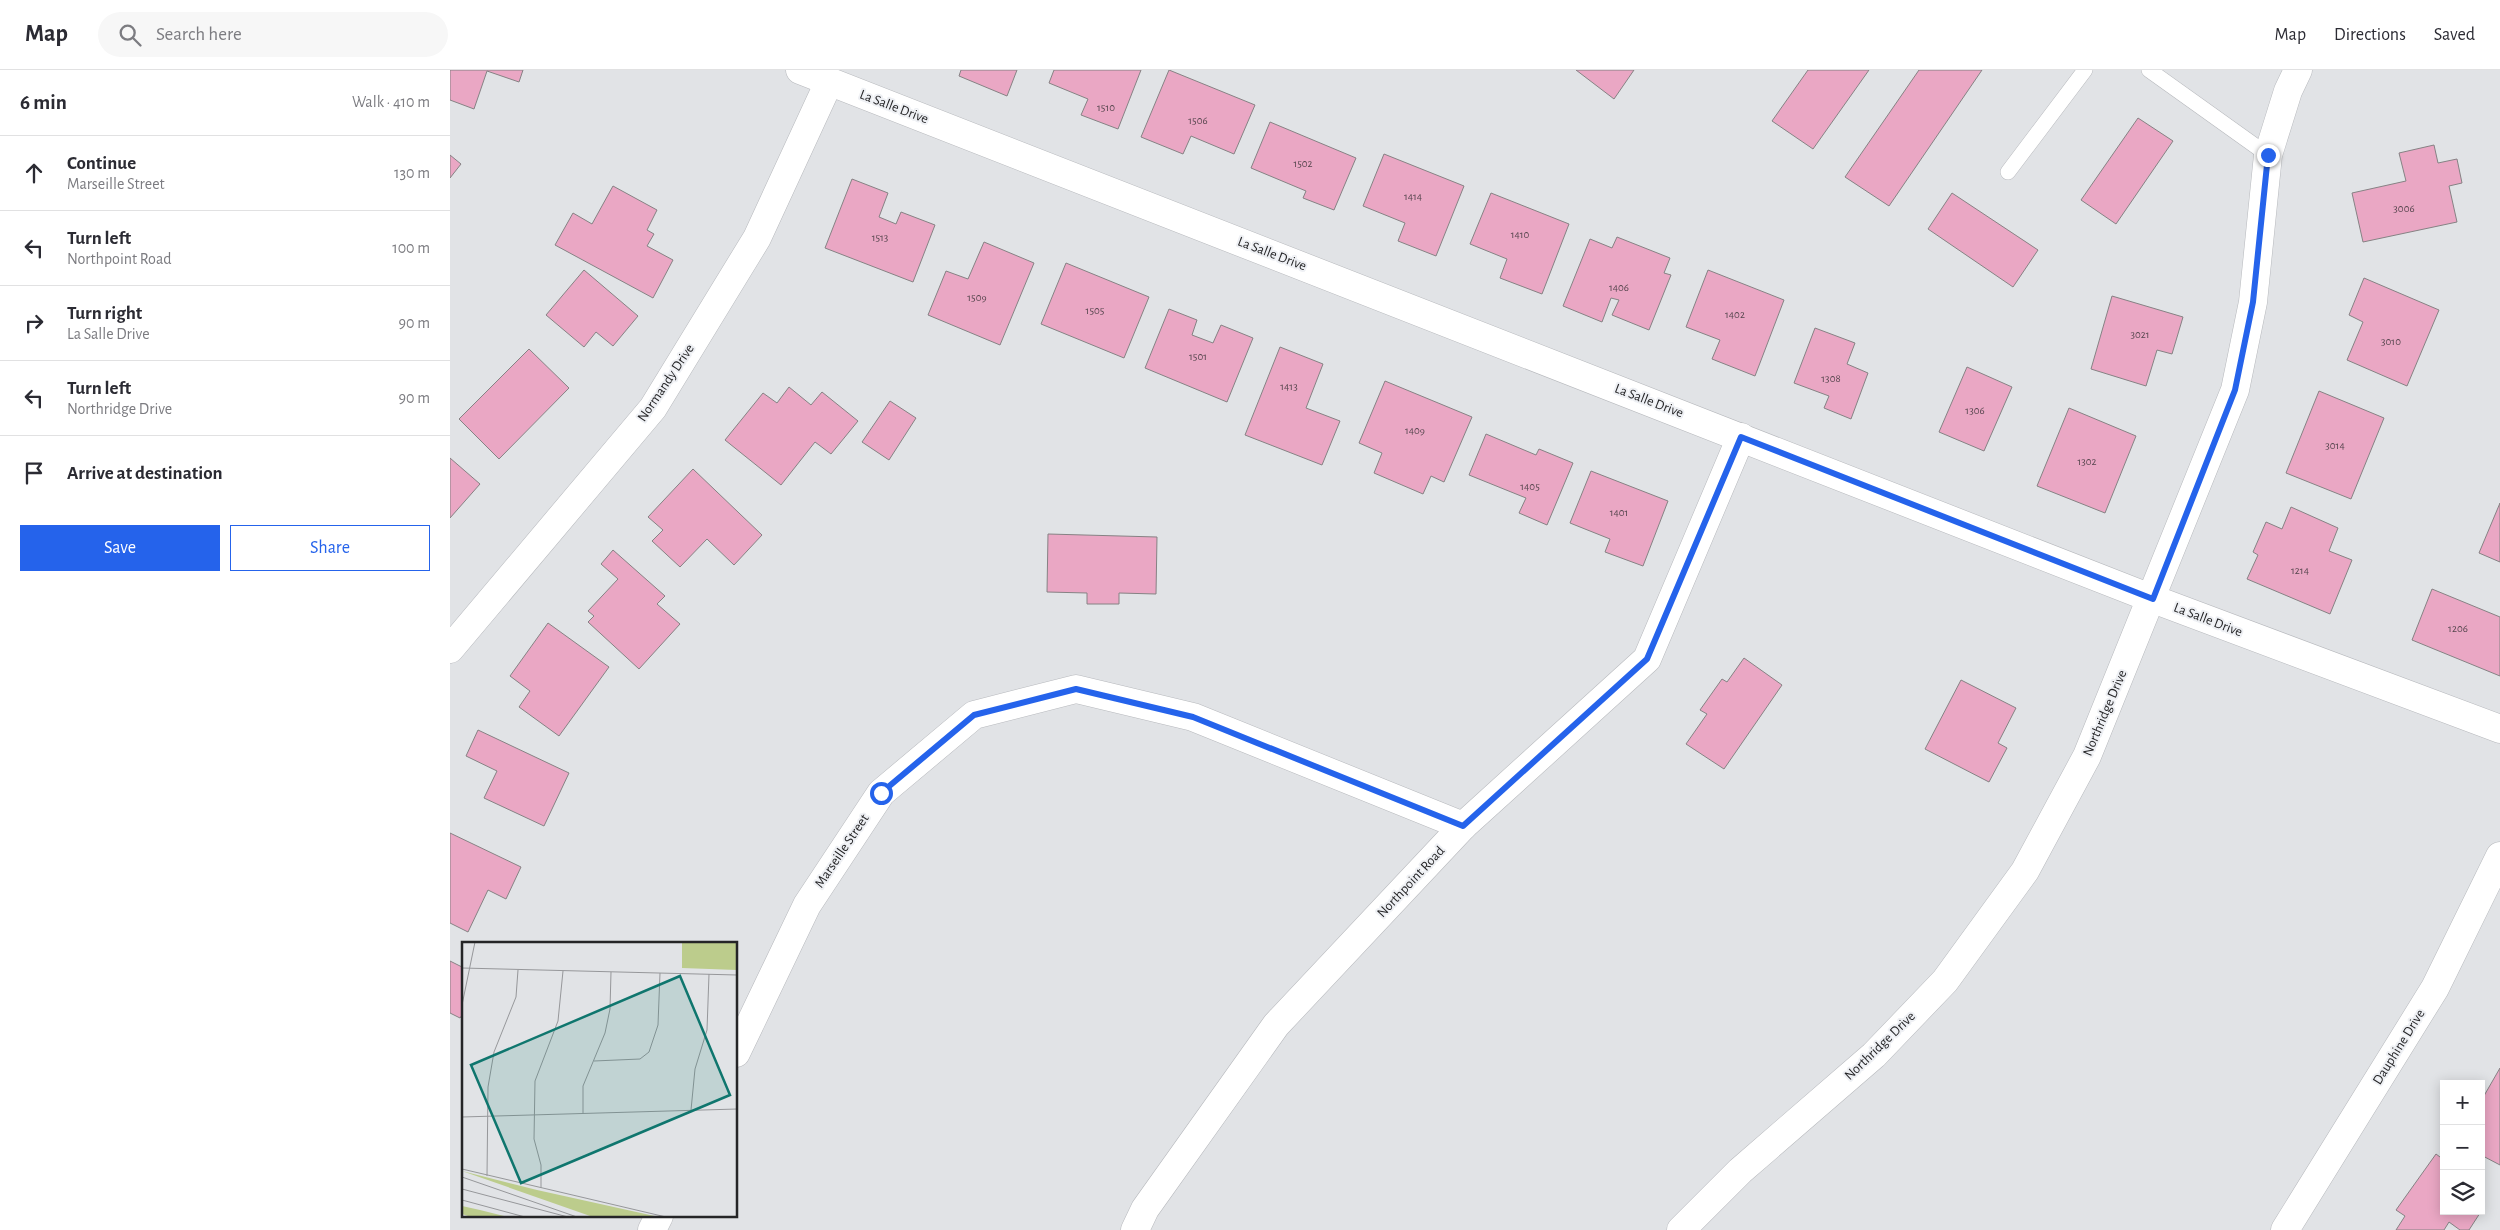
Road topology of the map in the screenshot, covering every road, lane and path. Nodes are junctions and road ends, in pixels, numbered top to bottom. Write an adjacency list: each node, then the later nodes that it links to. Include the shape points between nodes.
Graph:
1 (2085, 70): 6 (lane)
2 (2148, 70): 5 (lane)
3 (2298, 70): 5 (street, Northridge Drive)
4 (816, 75): 7 (street, La Salle Drive); 9 (street, Normandy Drive, via 757,238 653,408)
5 (2268, 155): 8 (street, Northridge Drive, via 2253,302 2235,390)
6 (2008, 172)
7 (1741, 437): 8 (street, La Salle Drive); 11 (street, Northpoint Road, via 1647,659)
8 (2153, 599): 10 (street, La Salle Drive); 17 (street, Northridge Drive, via 2078,772 2024,871 1945,982 1874,1056 1740,1170)
9 (450, 649)
10 (2500, 729)
11 (1463, 826): 13 (street, Marseille Street, via 1193,717 1076,689 974,715 881,793 807,905); 16 (street, Northpoint Road, via 1276,1025 1145,1209)
12 (2500, 856): 18 (street, Dauphine Drive, via 2435,988)
13 (738, 1049)
14 (658, 1218): 15 (street)
15 (652, 1230)
16 (1135, 1230)
17 (1681, 1230)
18 (2284, 1230)

